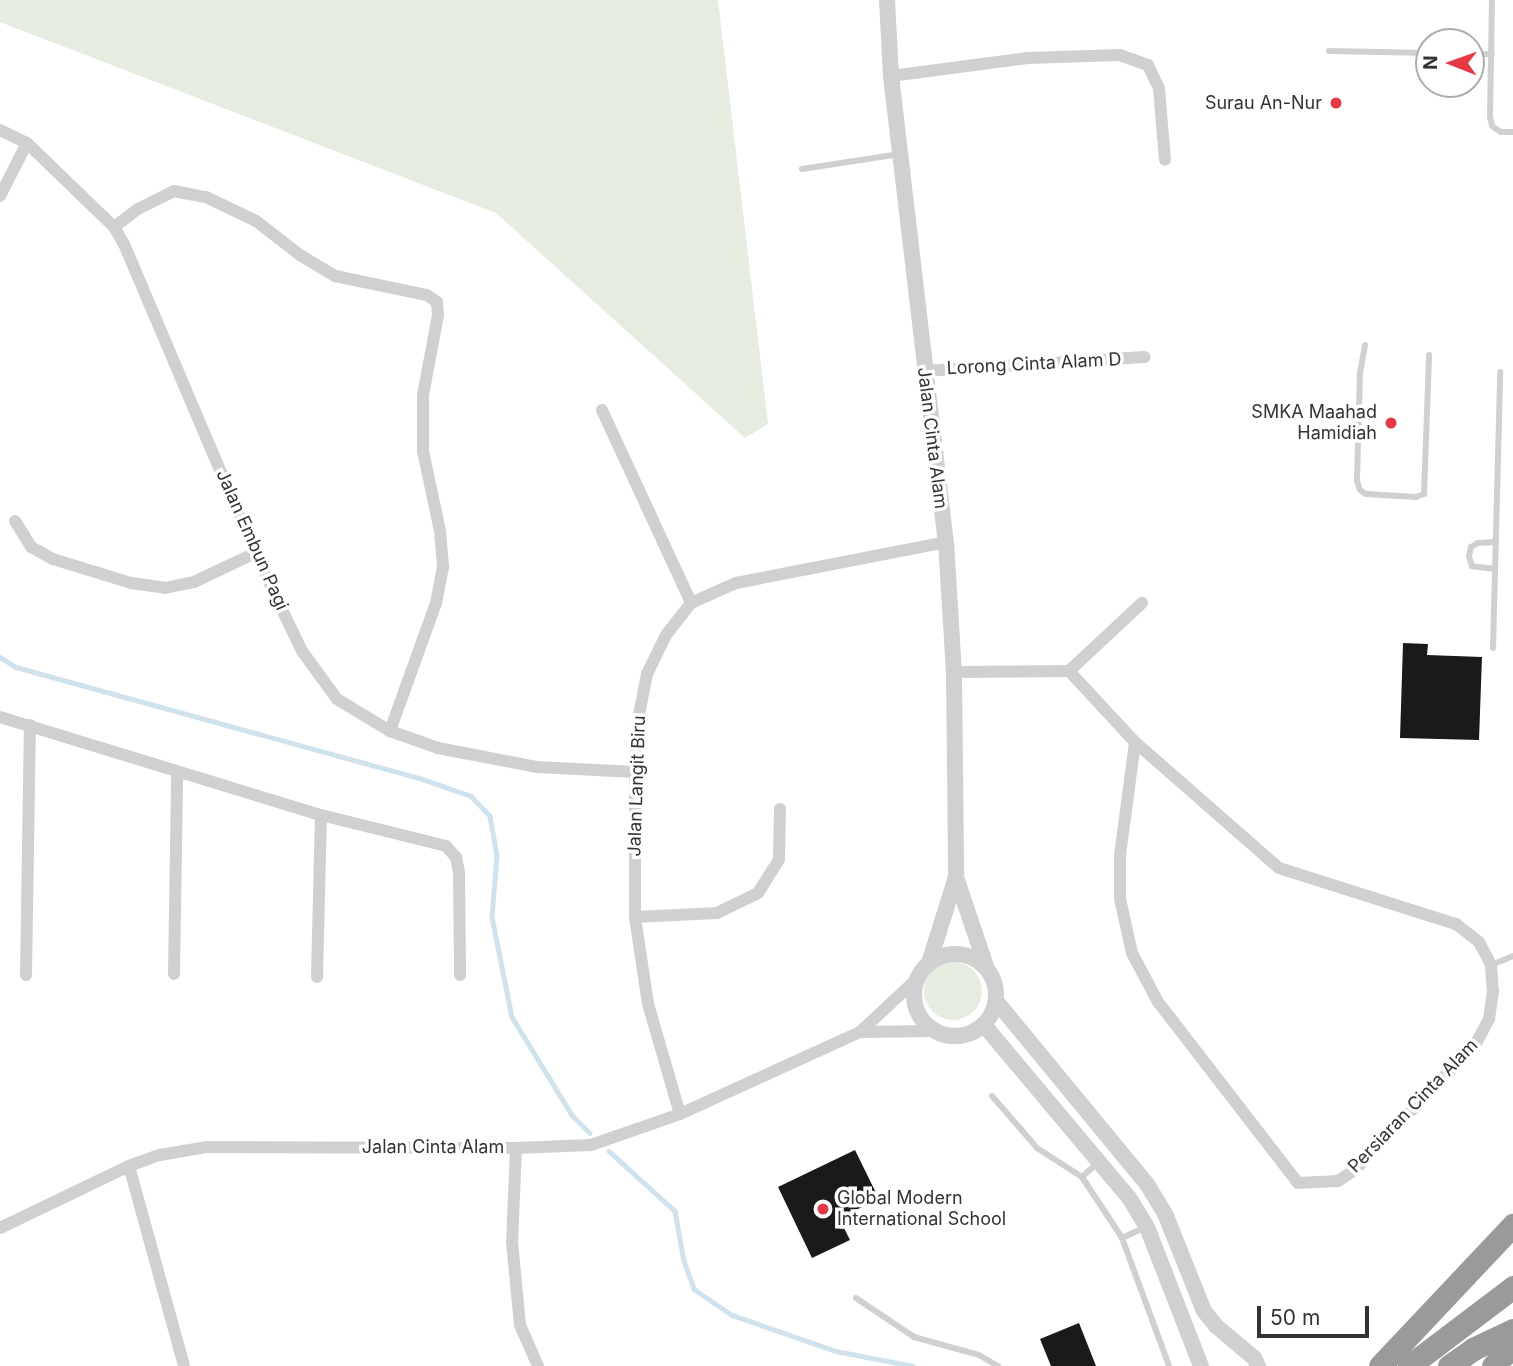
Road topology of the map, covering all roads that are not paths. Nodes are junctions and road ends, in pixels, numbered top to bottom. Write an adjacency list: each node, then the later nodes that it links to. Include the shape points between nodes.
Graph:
1 (887, 0): 7 (street, Jalan Cinta Alam)
2 (1492, 0): 6 (lane)
3 (1329, 51): 4 (lane)
4 (1415, 53)
5 (1485, 54): 6 (lane)
6 (1492, 54): 9 (lane, via 1492,126)
7 (891, 76): 11 (street, Jalan Cinta Alam); 12 (street, via 1028,58 1121,55 1148,65 1160,89)
8 (0, 130): 10 (street, Jalan Embun Pagi)
9 (1513, 132)
10 (27, 143): 14 (street); 15 (street, Jalan Embun Pagi)
11 (900, 154): 13 (lane); 19 (street, Jalan Cinta Alam)
12 (1165, 160)
13 (802, 169)
14 (0, 196)
15 (114, 227): 25 (street, Jalan Embun Pagi); 34 (street, via 174,191 206,197 256,220 300,256 335,276 427,295 436,302 438,315 423,395 423,451 443,567 436,603)
16 (1365, 345): 17 (lane, via 1357,481 1366,494 1424,494)
17 (1429, 355)
18 (1145, 357): 19 (street, Lorong Cinta Alam D)
19 (923, 371): 23 (street, Jalan Cinta Alam)
20 (1500, 372): 24 (lane)
21 (602, 410): 27 (street)
22 (15, 521): 25 (street, via 31,547 53,559 131,583 165,587 194,582)
23 (946, 542): 27 (street, Jalan Langit Biru, via 736,583); 31 (street, Jalan Cinta Alam)
24 (1496, 542): 26 (lane); 26 (lane, via 1478,543 1469,556 1472,566)
25 (255, 553): 34 (street, Jalan Embun Pagi, via 302,651 330,690)
26 (1495, 569): 29 (lane)
27 (691, 603): 37 (street, Jalan Langit Biru, via 666,635 647,674)
28 (1142, 603): 30 (street)
29 (1493, 648)
30 (1069, 671): 31 (street); 35 (street)
31 (954, 672): 40 (street, Jalan Cinta Alam)
32 (0, 717): 33 (street)
33 (30, 725): 36 (street); 47 (street)
34 (390, 731): 37 (street, Jalan Embun Pagi, via 438,748 537,767)
35 (1135, 742): 44 (street, via 1279,868 1456,924 1479,942); 44 (street, Persiaran Cinta Alam, via 1120,855 1120,899 1132,953 1158,1002 1298,1183 1338,1181 1356,1169 1477,1042 1489,1019)
36 (177, 772): 39 (street); 46 (street)
37 (635, 772): 41 (street, Jalan Langit Biru)
38 (780, 809): 41 (street, via 779,859 758,893 717,913)
39 (321, 815): 48 (street, via 446,846 456,857); 49 (street)
40 (956, 877): 43 (street, Jalan Cinta Alam); 45 (street, Jalan Cinta Alam)
41 (635, 917): 56 (street, Jalan Langit Biru, via 648,1004)
42 (1513, 956): 44 (lane)
43 (929, 963): 45 (street, via 958,953); 50 (street)
44 (1491, 965)
45 (986, 967): 51 (street, via 995,982)
46 (174, 974)
47 (26, 975)
48 (460, 975)
49 (317, 977)
50 (918, 978): 53 (street, via 914,995 918,1012); 54 (street, Jalan Cinta Alam)
51 (996, 1001): 52 (street); 74 (street, via 1147,1184 1166,1216 1204,1311)
52 (984, 1025): 53 (street, via 960,1036); 58 (street)
53 (935, 1031): 54 (street, Jalan Cinta Alam)
54 (860, 1032): 56 (street, Jalan Cinta Alam)
55 (992, 1096): 60 (lane, via 1037,1148)
56 (680, 1114): 57 (street, Jalan Cinta Alam, via 591,1145)
57 (516, 1148): 59 (street, Jalan Cinta Alam, via 207,1147); 70 (street, via 512,1242 520,1325)
58 (1101, 1161): 60 (lane); 62 (street)
59 (129, 1166): 63 (street, Jalan Cinta Alam); 69 (street)
60 (1082, 1177): 64 (lane)
61 (1513, 1225): 75 (highway)
62 (1147, 1227): 64 (lane); 73 (street)
63 (0, 1228)
64 (1122, 1238): 72 (lane)
65 (1513, 1287): 76 (highway)
66 (856, 1298): 71 (lane, via 914,1337 979,1355)
67 (1513, 1330): 77 (highway)
68 (1513, 1346): 78 (highway)
69 (184, 1366)
70 (538, 1366)
71 (999, 1366)
72 (1169, 1366)
73 (1201, 1366)
74 (1258, 1366)
75 (1380, 1366)
76 (1409, 1366)
77 (1449, 1366)
78 (1493, 1366)

